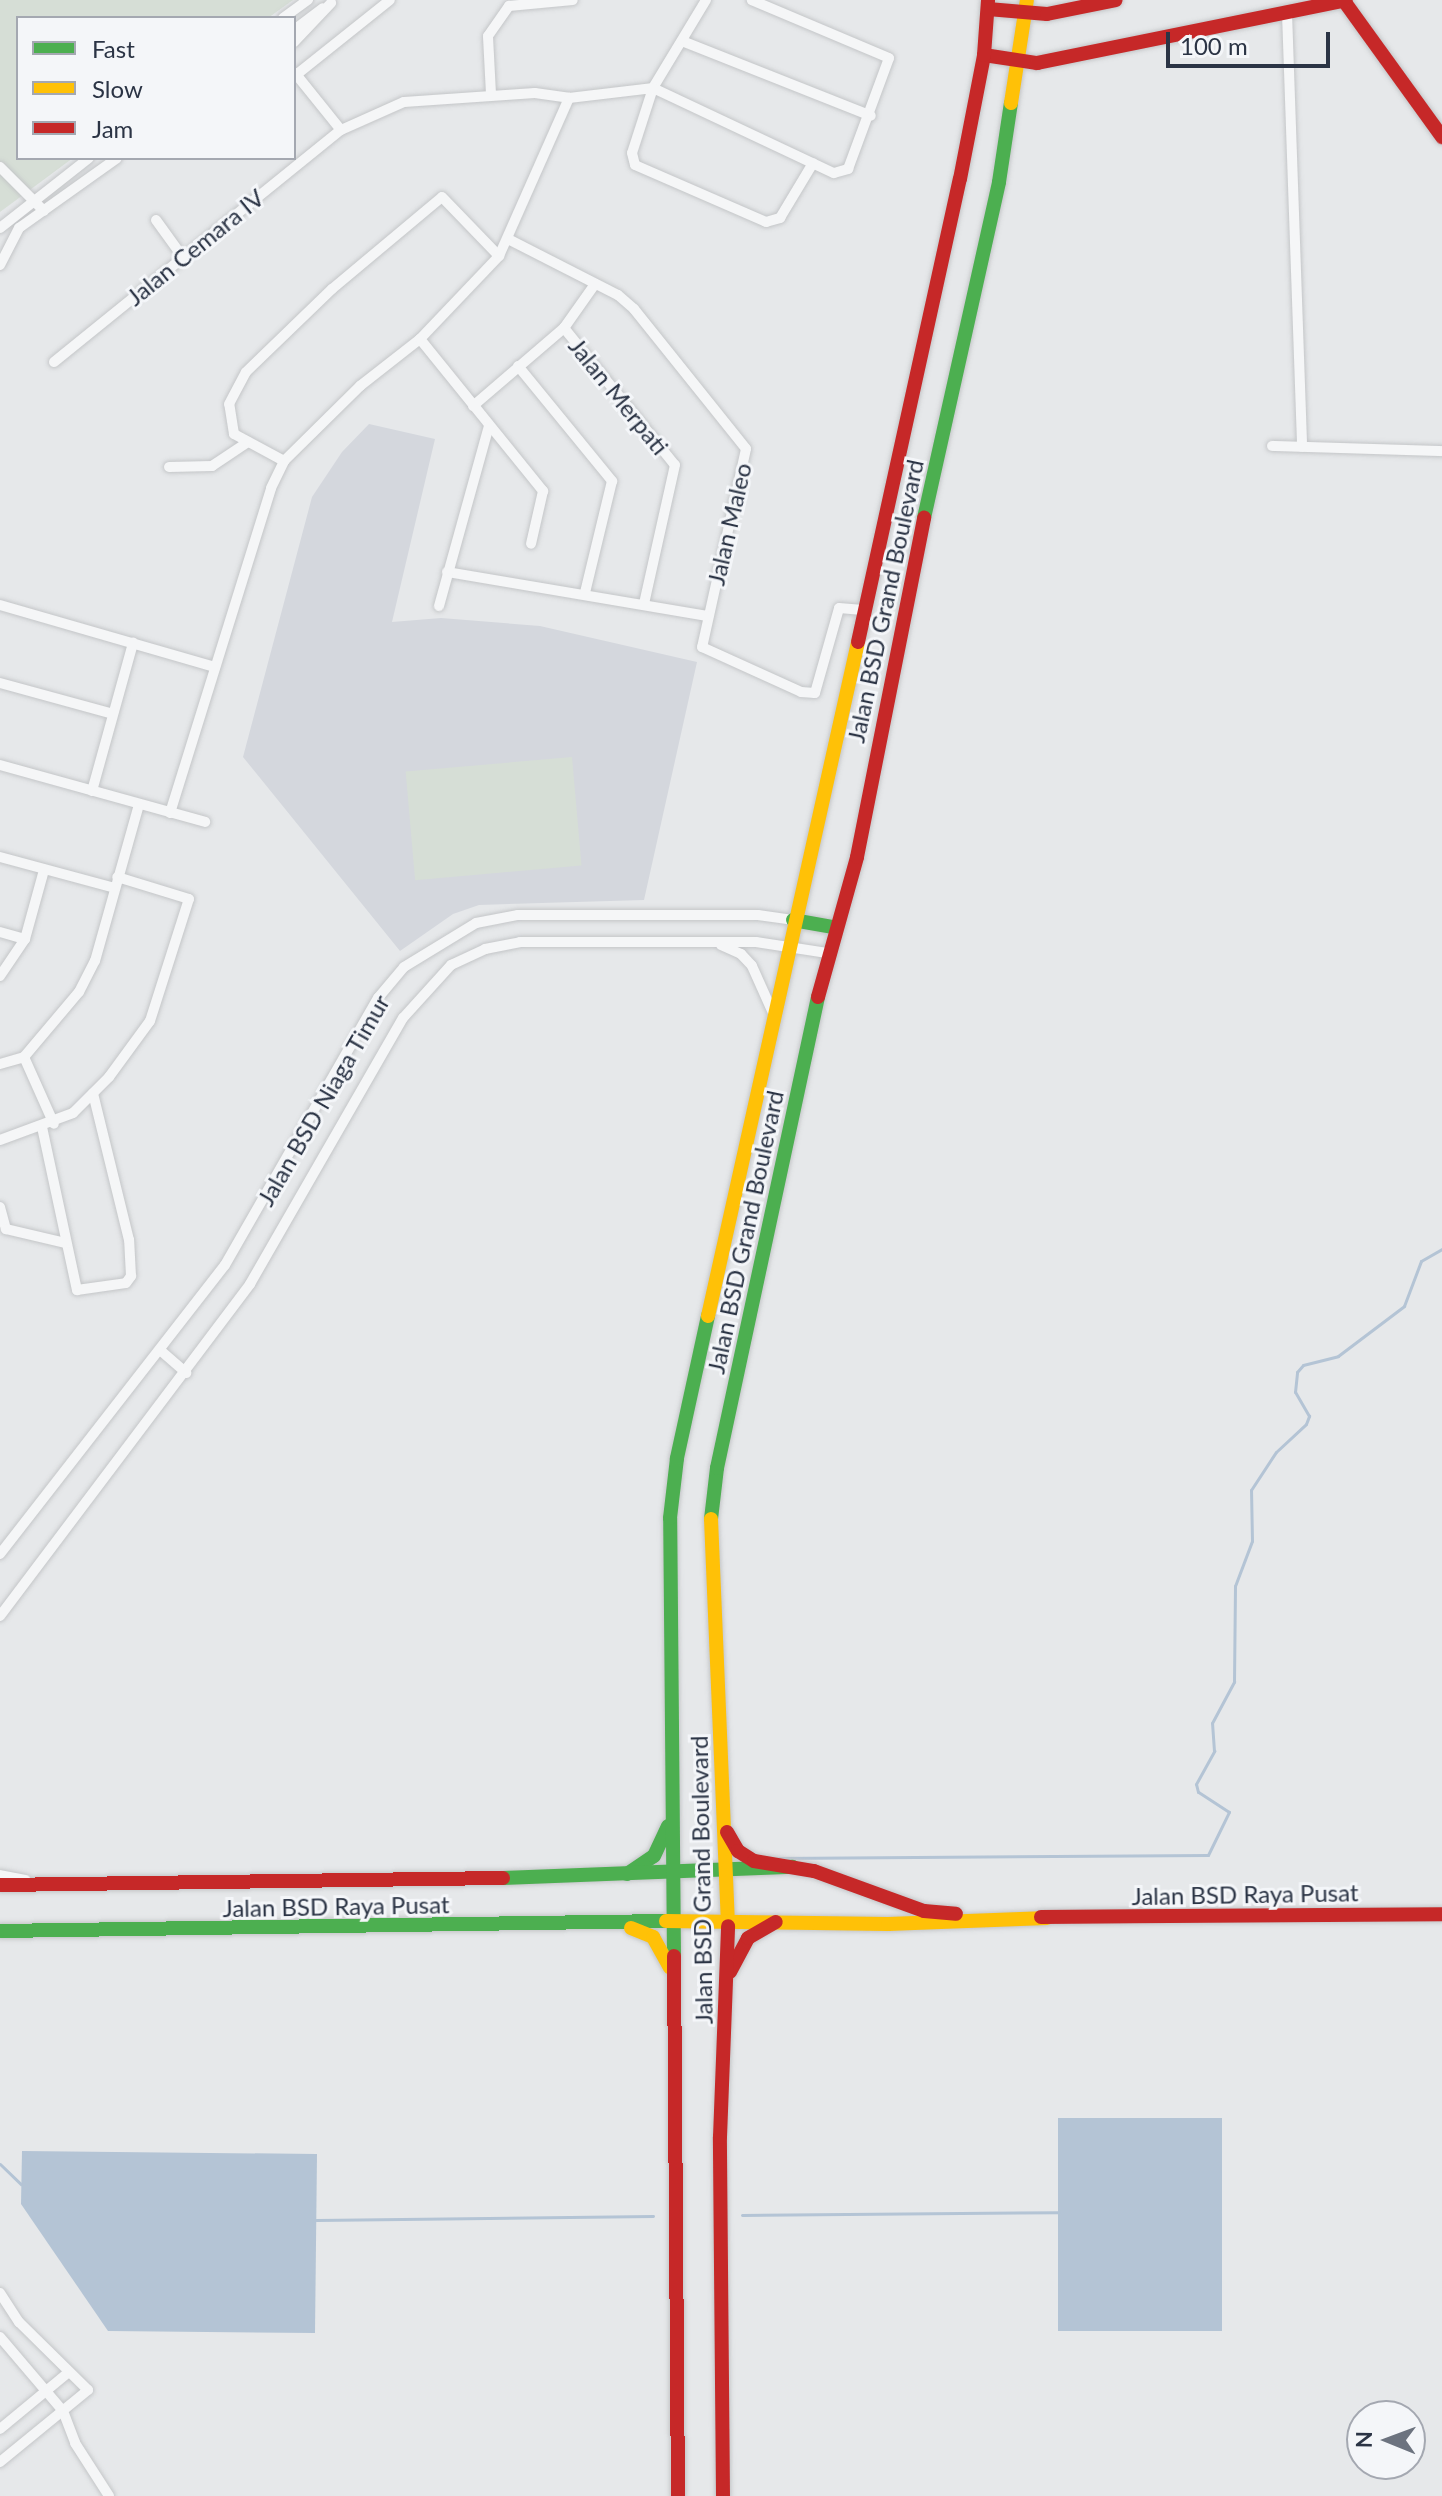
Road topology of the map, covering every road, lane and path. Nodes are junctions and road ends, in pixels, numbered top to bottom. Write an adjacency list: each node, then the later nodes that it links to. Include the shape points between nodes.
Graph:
1 (308, 0): 13 (street)
2 (390, 0): 19 (street)
3 (573, 0): 22 (street, via 509,6 488,36)
4 (706, 0): 16 (street)
5 (752, 0): 24 (street, via 886,55 891,63)
6 (1116, 0): 11 (main road, via 1047,14)
7 (1345, 0): 9 (main road); 26 (main road)
8 (333, 1): 14 (street); 15 (street)
9 (1324, 2): 12 (main road)
10 (988, 4): 11 (main road); 17 (main road, Jalan BSD Grand Boulevard)
11 (1026, 6): 18 (main road, Jalan BSD Grand Boulevard)
12 (1287, 13): 18 (main road, via 1037,63); 48 (street)
13 (286, 16)
14 (296, 29)
15 (296, 40)
16 (682, 41): 21 (street); 24 (street)
17 (984, 55): 18 (main road); 58 (main road, Jalan BSD Grand Boulevard)
18 (1021, 61): 73 (main road, Jalan BSD Grand Boulevard, via 908,588 857,857)
19 (296, 73)
20 (296, 75): 25 (street)
21 (653, 88): 23 (street, Jalan Cemara IV); 29 (street); 29 (street, via 632,153 635,165 648,173 766,222 780,218)
22 (491, 94): 23 (street, Jalan Cemara IV); 25 (street, Jalan Cemara IV, via 404,102)
23 (569, 98): 35 (street)
24 (871, 116): 29 (street, via 848,169 834,173)
25 (341, 130): 36 (street, Jalan Cemara IV)
26 (1442, 137)
27 (86, 160): 31 (street)
28 (114, 160): 32 (street)
29 (813, 163)
30 (0, 167): 31 (street)
31 (32, 199): 32 (street); 34 (street)
32 (44, 211): 38 (street, via 13,234)
33 (156, 220): 36 (street)
34 (0, 228)
35 (510, 240): 37 (street); 39 (street, Jalan Maleo)
36 (182, 256): 42 (street, Jalan Cemara IV)
37 (499, 256): 41 (street); 46 (street, via 449,199 439,198 332,289 246,372 227,415 234,434)
38 (0, 265)
39 (595, 284): 40 (street); 59 (street, Jalan Maleo, via 634,309 746,449)
40 (564, 328): 43 (street); 55 (street, Jalan Merpati, via 675,465)
41 (420, 339): 44 (street); 50 (street, via 360,386)
42 (54, 362)
43 (518, 366): 44 (street); 54 (street, via 612,481)
44 (473, 406): 45 (street)
45 (489, 426): 52 (street, via 543,491); 53 (street)
46 (248, 442): 50 (street); 51 (street, via 212,466)
47 (1272, 446): 48 (street)
48 (1302, 447): 49 (street)
49 (1442, 451)
50 (284, 461): 61 (street)
51 (169, 467)
52 (531, 544)
53 (447, 572): 54 (street); 57 (street)
54 (585, 593): 55 (street)
55 (644, 604): 59 (street)
56 (0, 605): 60 (street)
57 (439, 606)
58 (863, 610): 59 (street, Jalan Maleo, via 839,608 815,693 801,692 702,647); 72 (main road, Jalan BSD Grand Boulevard)
59 (708, 616)
60 (133, 643): 61 (street); 63 (street)
61 (215, 667): 67 (street)
62 (0, 683): 63 (street)
63 (113, 714): 65 (street)
64 (0, 765): 65 (street)
65 (92, 791): 66 (street)
66 (139, 804): 67 (street); 71 (street)
67 (170, 813): 68 (street)
68 (205, 822)
69 (0, 857): 70 (street)
70 (44, 870): 71 (street); 75 (street)
71 (116, 883): 81 (street, via 95,961 79,992); 83 (street, via 187,896 189,903 150,1021)
72 (793, 920): 73 (main road); 77 (main road, Jalan BSD Grand Boulevard); 89 (street, Jalan BSD Niaga Timur, via 758,915 518,915 476,923 437,942 404,967 378,998 271,1191 225,1265)
73 (833, 927): 78 (main road, Jalan BSD Grand Boulevard)
74 (0, 932): 75 (street)
75 (25, 939): 79 (street)
76 (715, 942): 77 (street, Jalan BSD Niaga Timur); 80 (street, via 741,954 752,966); 90 (street, Jalan BSD Niaga Timur, via 520,942 485,949 451,965 403,1018 290,1219)
77 (787, 947): 78 (street, Jalan BSD Niaga Timur); 80 (main road, Jalan BSD Grand Boulevard)
78 (827, 953): 93 (main road, Jalan BSD Grand Boulevard, via 717,1468 711,1524)
79 (0, 976)
80 (773, 1013): 94 (main road, Jalan BSD Grand Boulevard, via 677,1458 670,1518)
81 (24, 1057): 82 (street); 84 (street)
82 (0, 1064)
83 (93, 1093): 84 (street); 88 (street, via 129,1240 129,1281 77,1290)
84 (54, 1124): 85 (street)
85 (42, 1127): 86 (street); 88 (street)
86 (0, 1140)
87 (0, 1207): 88 (street, via 6,1229)
88 (65, 1243)
89 (160, 1350): 90 (street); 91 (street, Jalan BSD Niaga Timur)
90 (186, 1373): 92 (street, Jalan BSD Niaga Timur)
91 (0, 1554)
92 (0, 1616)
93 (724, 1812): 95 (main road, via 728,1838 738,1851 754,1861); 96 (main road, Jalan BSD Grand Boulevard)
94 (672, 1816): 98 (main road, Jalan BSD Grand Boulevard); 99 (main road, via 661,1848)
95 (793, 1867): 96 (main road, Jalan BSD Raya Pusat); 103 (main road, via 924,1911)
96 (727, 1871): 98 (main road, Jalan BSD Raya Pusat); 104 (main road, Jalan BSD Grand Boulevard)
97 (0, 1875): 101 (street)
98 (672, 1876): 99 (main road, Jalan BSD Raya Pusat); 106 (main road, Jalan BSD Grand Boulevard)
99 (623, 1877): 101 (main road, Jalan BSD Raya Pusat)
100 (0, 1885): 101 (main road, Jalan BSD Raya Pusat)
101 (60, 1886)
102 (1442, 1914): 103 (main road, Jalan BSD Raya Pusat)
103 (1047, 1918): 105 (main road, Jalan BSD Raya Pusat, via 888,1924)
104 (728, 1919): 105 (main road, Jalan BSD Raya Pusat); 106 (main road, Jalan BSD Raya Pusat); 110 (main road, Jalan BSD Grand Boulevard)
105 (784, 1919): 110 (main road, via 748,1938)
106 (673, 1924): 107 (main road, Jalan BSD Raya Pusat); 109 (main road, Jalan BSD Grand Boulevard)
107 (624, 1925): 108 (main road, Jalan BSD Raya Pusat); 109 (main road, via 653,1937)
108 (0, 1931)
109 (673, 1976): 119 (main road, Jalan BSD Grand Boulevard)
110 (727, 1979): 120 (main road, Jalan BSD Grand Boulevard, via 720,2137)
111 (0, 2293): 113 (street, via 19,2322)
112 (0, 2337): 114 (street)
113 (69, 2372): 114 (street); 115 (street, via 88,2390)
114 (46, 2392): 115 (street); 116 (street)
115 (63, 2411): 117 (street); 118 (street, via 75,2443)
116 (0, 2429)
117 (0, 2462)
118 (109, 2496)
119 (678, 2496)
120 (723, 2496)

